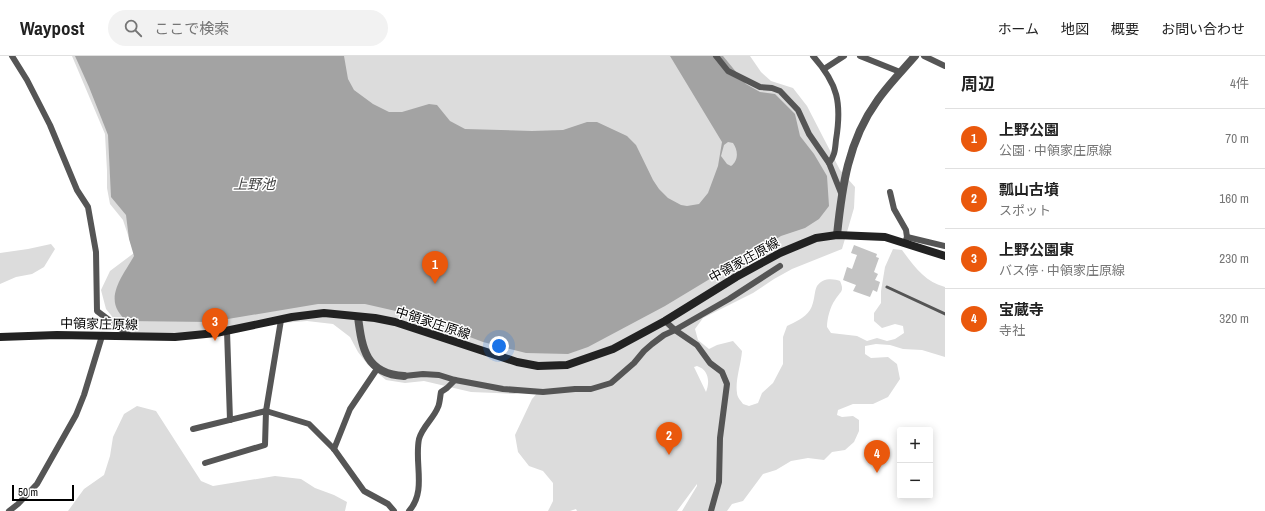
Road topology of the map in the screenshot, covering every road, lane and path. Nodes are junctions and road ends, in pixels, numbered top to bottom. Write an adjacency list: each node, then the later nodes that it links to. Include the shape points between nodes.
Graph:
1 (12, 56): 27 (street, via 50,125 77,190 88,207 96,252 97,310)
2 (716, 56): 11 (street, via 728,71 760,87 780,91 798,110 809,134)
3 (813, 56): 9 (street)
4 (844, 56): 9 (street)
5 (860, 56): 10 (street)
6 (915, 56): 10 (street)
7 (924, 56): 8 (street)
8 (945, 66)
9 (824, 69): 11 (street, via 836,91 839,104 834,158)
10 (900, 72): 13 (street, via 876,101 861,128 851,149)
11 (829, 163): 13 (street)
12 (890, 192): 15 (street, via 894,209 906,230)
13 (841, 193): 14 (street)
14 (837, 235): 15 (main road, 中領家庄原線); 23 (main road, 中領家庄原線, via 816,238 780,253 736,276)
15 (906, 240): 16 (street); 17 (main road, 中領家庄原線)
16 (945, 246)
17 (945, 256)
18 (780, 266): 24 (street)
19 (887, 287): 20 (lane)
20 (945, 314)
21 (358, 317): 22 (main road, 中領家庄原線, via 324,313); 23 (main road, 中領家庄原線, via 395,322 485,353 538,366 583,360 613,349); 29 (street, via 364,351)
22 (281, 320): 25 (main road, 中領家庄原線); 32 (street)
23 (665, 320): 24 (street)
24 (676, 330): 31 (street, via 652,344 611,384 543,392 503,389); 40 (street, via 697,345 710,363 722,372 727,384 720,438 719,482)
25 (228, 331): 27 (main road, 中領家庄原線, via 174,337); 33 (street)
26 (102, 336): 27 (main road, 中領家庄原線); 28 (main road, 中領家庄原線, via 43,335); 37 (street, via 76,415 37,484)
27 (130, 336)
28 (0, 338)
29 (377, 369): 30 (street); 35 (street, via 350,409)
30 (404, 376): 31 (street, via 439,375)
31 (455, 380): 39 (street, via 441,392 438,407 419,438 418,491 414,505)
32 (266, 411): 33 (street); 35 (street, via 309,424); 36 (street, via 265,445)
33 (230, 420): 34 (street)
34 (193, 429)
35 (334, 449): 38 (street, via 364,491 388,504)
36 (205, 463)
37 (9, 511)
38 (394, 511)
39 (409, 511)
40 (712, 511)

